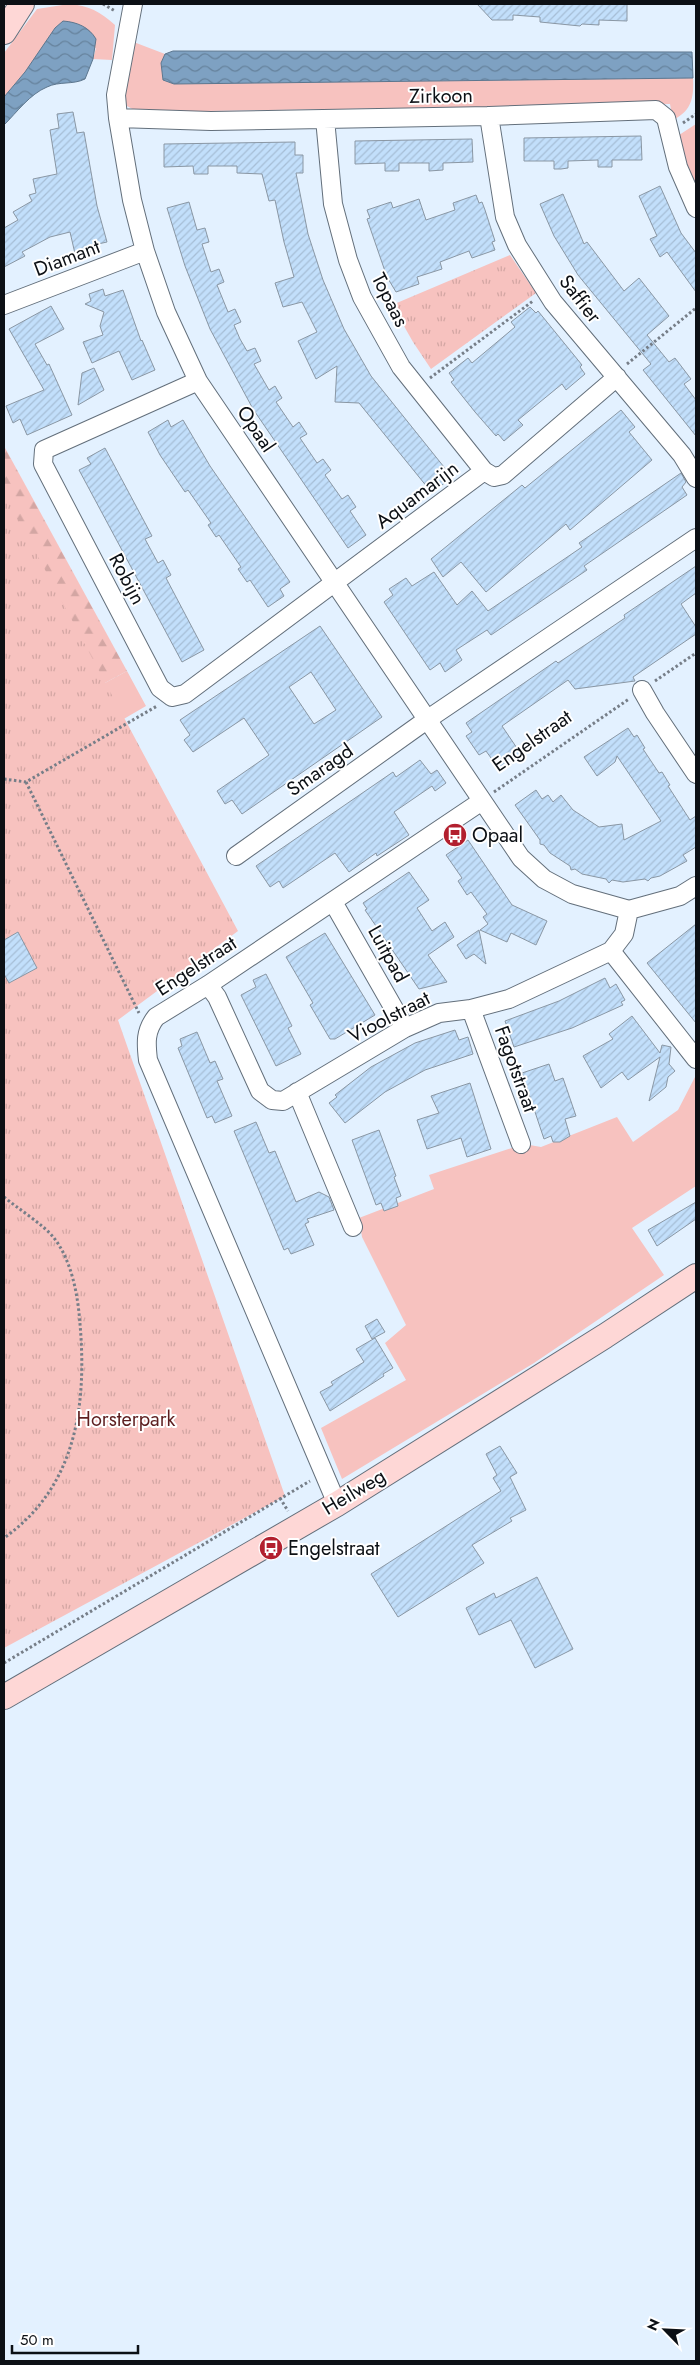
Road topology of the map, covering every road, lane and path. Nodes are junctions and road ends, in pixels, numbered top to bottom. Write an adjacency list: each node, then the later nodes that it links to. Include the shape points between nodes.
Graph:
1 (22, 4): 3 (street)
2 (133, 4): 5 (street, Opaal, via 116,95)
3 (4, 32)
4 (489, 116): 6 (street, Zirkoon); 7 (street, Zirkoon, via 656,110 666,118 678,168); 9 (street, Saffier, via 505,217 517,245)
5 (118, 118): 6 (street, Zirkoon, via 210,121); 8 (street, Opaal, via 132,200)
6 (325, 119): 14 (street, Topaas, via 333,204 348,260 362,297 401,367)
7 (696, 208)
8 (145, 251): 10 (street, Diamant); 13 (street, Opaal, via 166,312)
9 (546, 291): 12 (street, Saffier); 14 (path)
10 (4, 305)
11 (696, 308): 12 (path, via 619,370)
12 (617, 377): 15 (street, Aquamarijn, via 504,475 494,477); 16 (street, Saffier, via 682,455)
13 (198, 381): 18 (street, Opaal); 21 (street, Robijn, via 44,450 42,464 160,688)
14 (417, 387): 15 (street, Topaas)
15 (484, 471): 18 (street, Aquamarijn)
16 (696, 478)
17 (696, 538): 22 (street)
18 (334, 584): 21 (street, via 185,694); 22 (street, Opaal)
19 (696, 653): 20 (path, Engelstraat)
20 (642, 690): 23 (street); 26 (path, Engelstraat)
21 (172, 697): 25 (path)
22 (428, 719): 26 (street, Opaal); 27 (street, Smaragd)
23 (696, 774)
24 (4, 779): 25 (path)
25 (26, 782): 34 (path, via 140,1015)
26 (482, 801): 29 (street, Engelstraat); 30 (street, Opaal, via 521,858 544,879 572,894)
27 (236, 856)
28 (696, 886): 30 (street, via 680,896)
29 (333, 902): 32 (street, Engelstraat); 35 (street, Luitpad)
30 (629, 910): 31 (street, via 624,934)
31 (611, 951): 33 (street, Vioolstraat, via 510,999); 36 (street)
32 (213, 991): 34 (street, Engelstraat, via 156,1017); 37 (street, Vioolstraat, via 260,1091 272,1100 283,1101)
33 (472, 1009): 35 (street, Vioolstraat, via 439,1013); 38 (street, Fagotstraat)
34 (150, 1025): 42 (street, Engelstraat, via 146,1038 148,1060)
35 (405, 1028): 37 (street, Vioolstraat)
36 (696, 1059)
37 (296, 1092): 40 (street)
38 (521, 1144)
39 (4, 1197): 44 (path, via 54,1237 64,1256 78,1302 83,1376 79,1416 56,1481 40,1506)
40 (353, 1227)
41 (696, 1276): 43 (street, Heilweg)
42 (324, 1473): 43 (street, Engelstraat); 45 (path, Heilweg)
43 (337, 1504): 46 (street, Heilweg)
44 (4, 1538)
45 (4, 1662)
46 (4, 1697)

